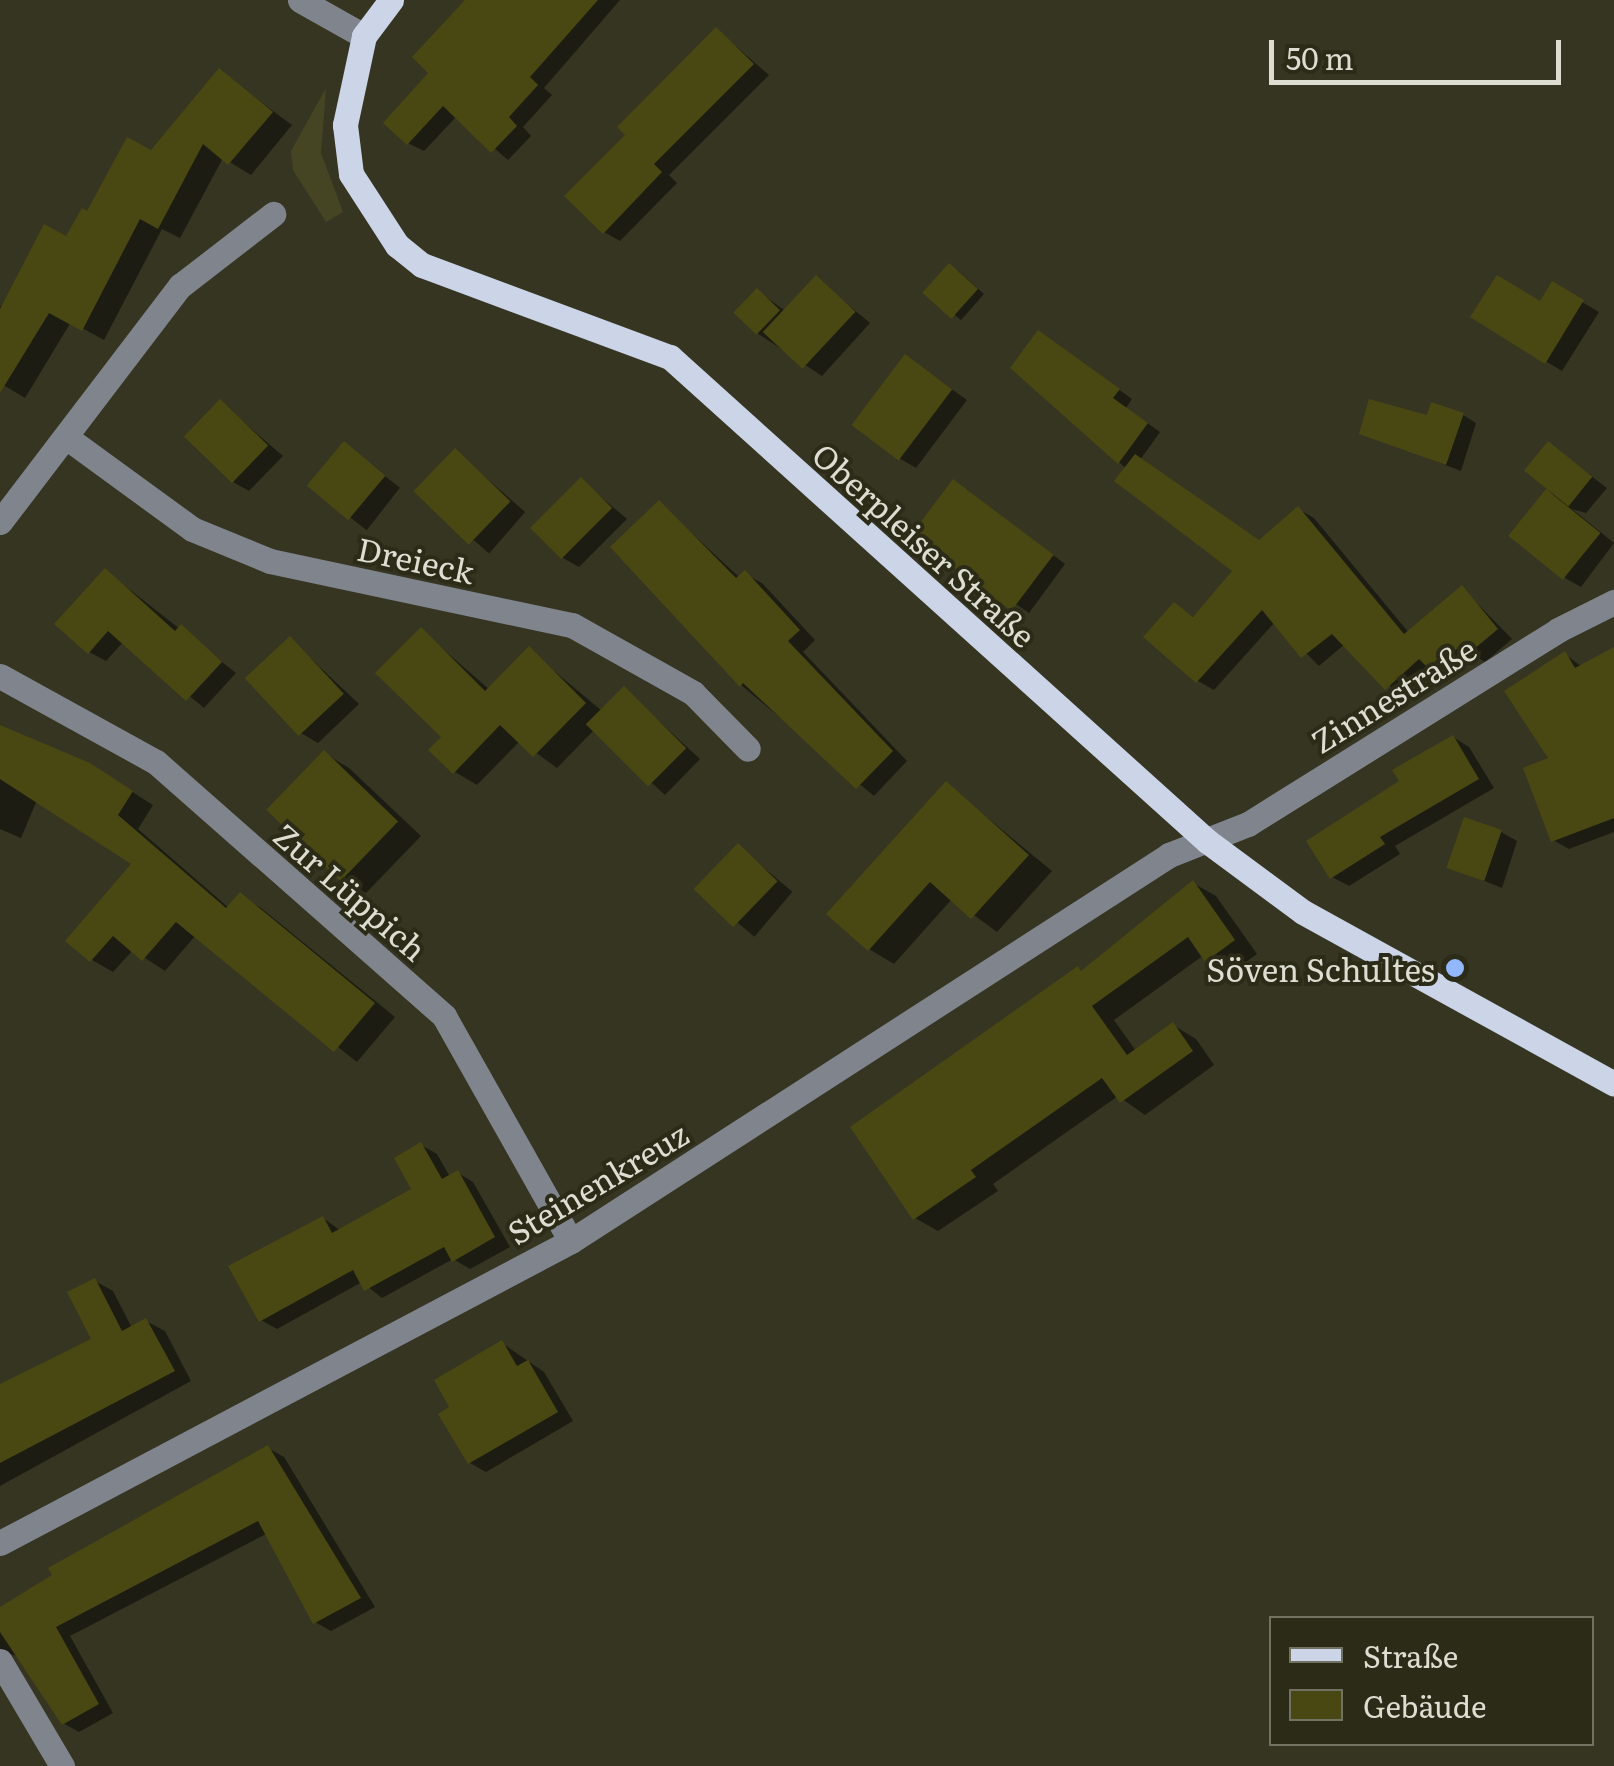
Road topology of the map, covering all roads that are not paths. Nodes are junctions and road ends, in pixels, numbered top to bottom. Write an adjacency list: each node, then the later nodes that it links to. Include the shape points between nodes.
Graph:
1 (300, 0): 3 (street)
2 (391, 0): 3 (main road, Oberpleiser Straße)
3 (364, 36): 10 (main road, Oberpleiser Straße, via 345,125 350,174 396,244 422,265 670,357)
4 (272, 214): 5 (street, via 180,286)
5 (66, 436): 6 (street); 9 (street, Dreieck, via 192,529 270,561 572,625 693,693)
6 (0, 522)
7 (1614, 602): 10 (street, Zinnestraße, via 1558,630 1248,824)
8 (0, 676): 12 (street, Zur Lüppich, via 156,762 444,1016)
9 (748, 749)
10 (1207, 841): 11 (main road, Oberpleiser Straße, via 1302,912); 12 (street, Steinenkreuz, via 1170,855)
11 (1611, 1075)
12 (571, 1241): 13 (street, Steinenkreuz)
13 (0, 1542)
14 (0, 1661): 15 (street)
15 (62, 1766)

